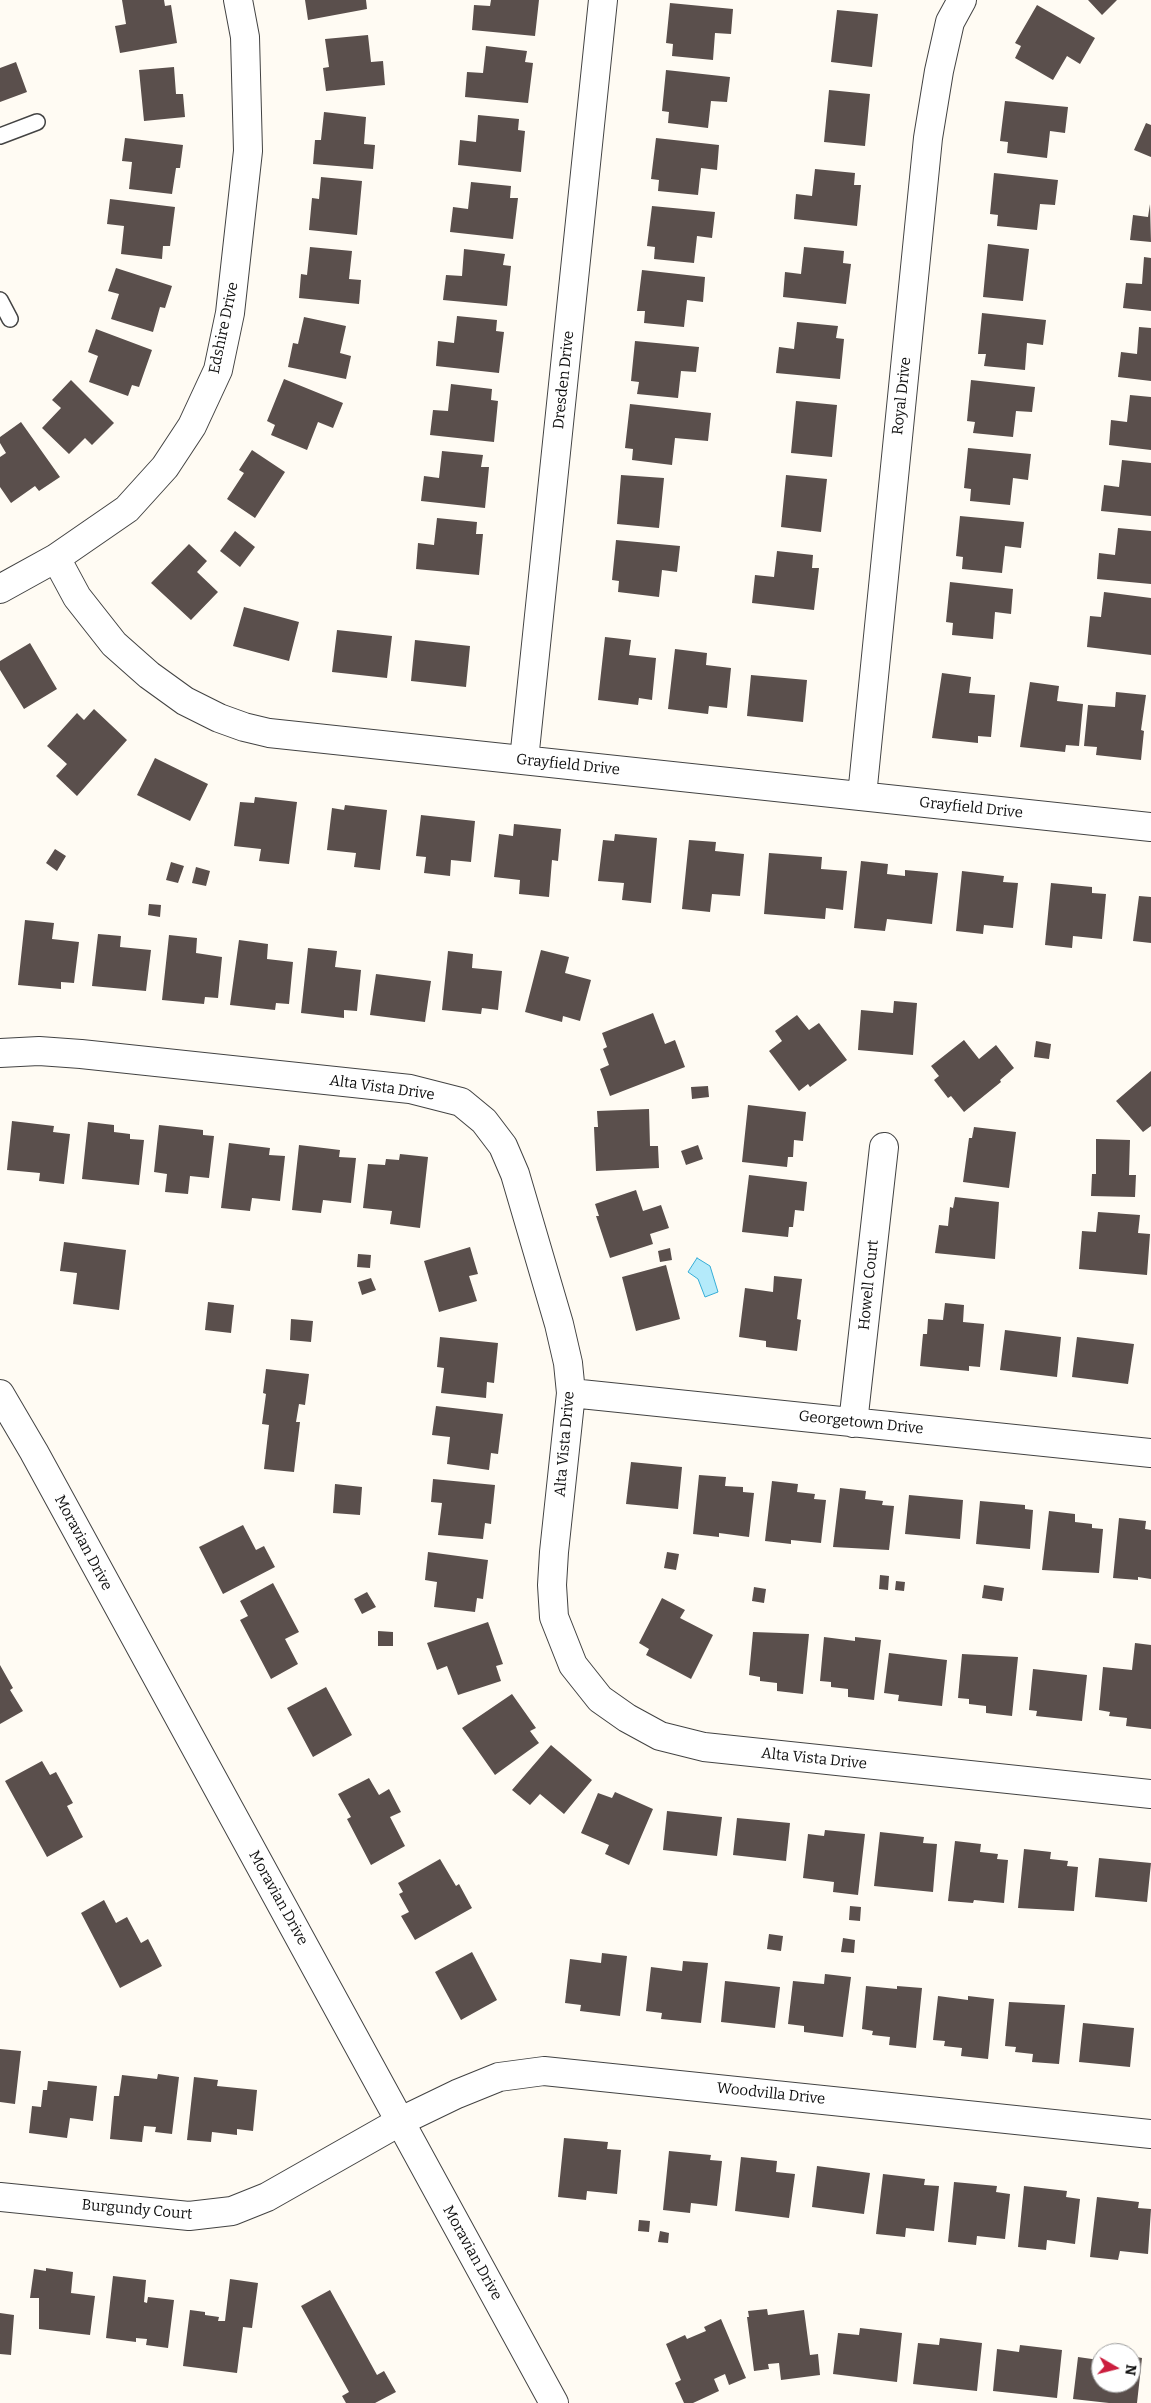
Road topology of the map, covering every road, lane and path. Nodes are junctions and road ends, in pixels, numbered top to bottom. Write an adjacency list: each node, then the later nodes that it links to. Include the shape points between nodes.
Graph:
1 (238, 0): 8 (street, Edshire Drive, via 245,37 248,151 230,313 218,370 192,426 165,467 127,509)
2 (603, 0): 10 (street, Dresden Drive)
3 (962, 0): 11 (street, Royal Drive, via 950,22 928,138)
4 (37, 122): 5 (lane)
5 (0, 136)
6 (0, 300): 7 (lane)
7 (10, 319)
8 (56, 558): 9 (street, Edshire Drive); 10 (street, Grayfield Drive, via 77,598 114,644 185,701 219,718 269,733)
9 (0, 589)
10 (524, 760): 11 (street, Grayfield Drive)
11 (862, 796): 12 (street, Grayfield Drive)
12 (1151, 827)
13 (0, 1053): 15 (street, Alta Vista Drive, via 81,1054 410,1089 461,1102 484,1120 503,1146 515,1174 559,1324)
14 (884, 1147): 17 (street, Howell Court)
15 (571, 1393): 17 (street, Georgetown Drive); 19 (street, Alta Vista Drive, via 554,1552 554,1616 573,1665 600,1699 627,1718 660,1736 704,1747)
16 (0, 1394): 20 (street, Moravian Drive)
17 (853, 1423): 18 (street, Georgetown Drive)
18 (1151, 1453)
19 (1151, 1794)
20 (401, 2122): 21 (street, Woodvilla Drive, via 499,2077 544,2071); 22 (street, Burgundy Court, via 267,2197 232,2211 189,2216); 23 (street, Moravian Drive)
21 (1151, 2134)
22 (0, 2198)
23 (554, 2403)

